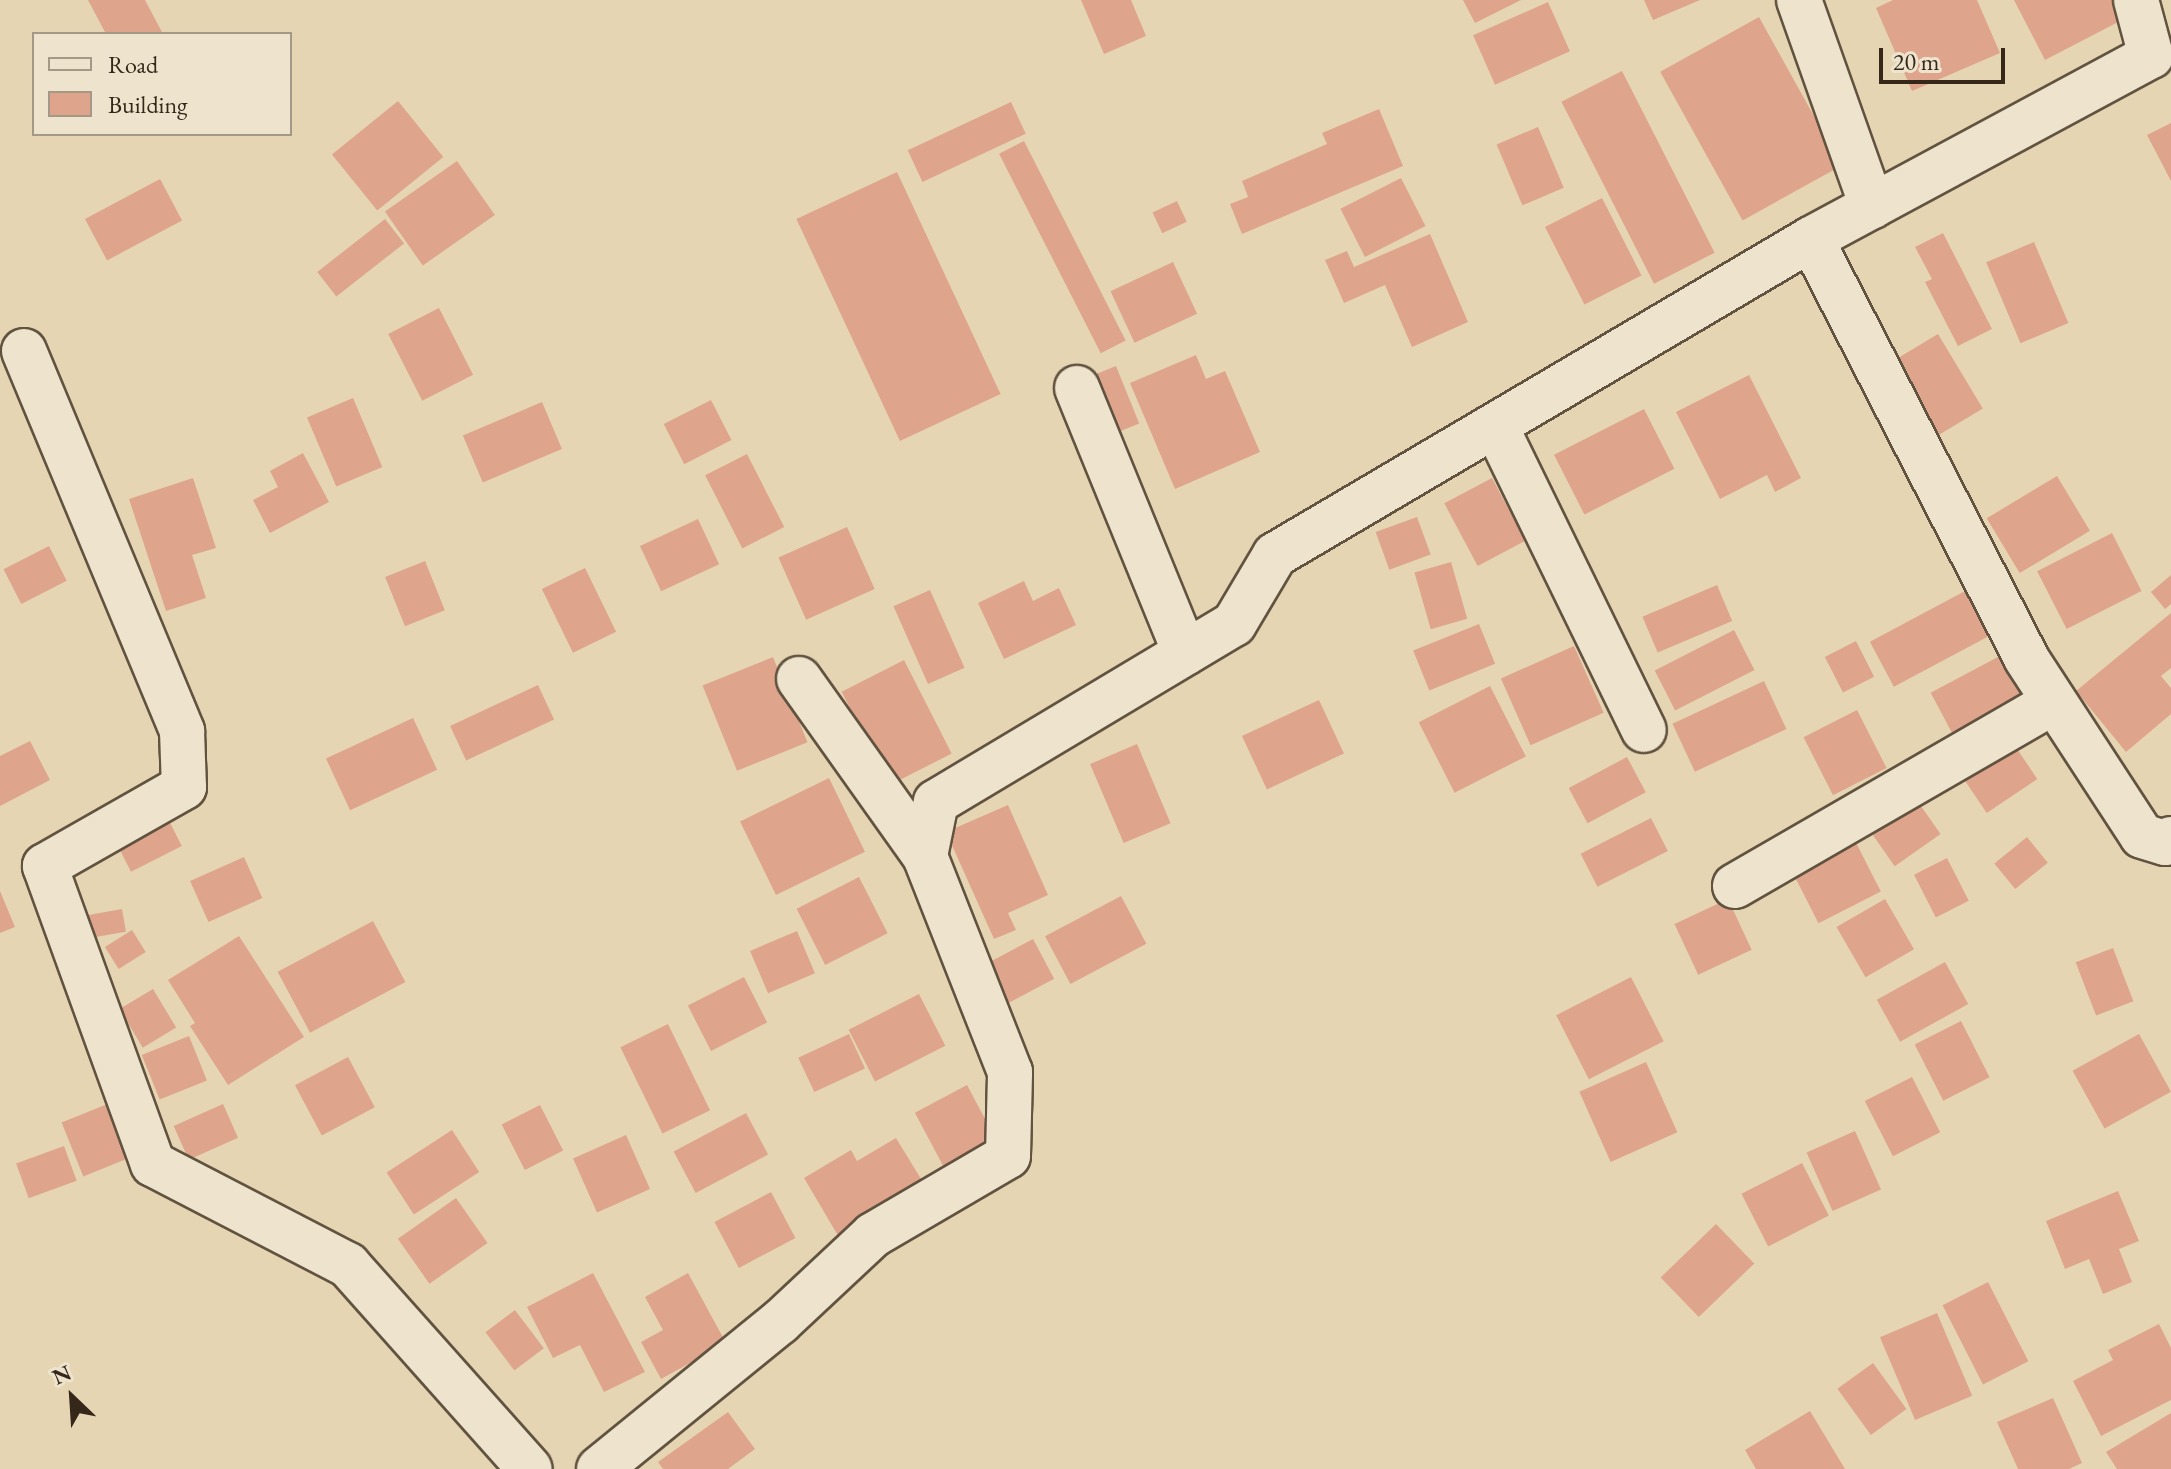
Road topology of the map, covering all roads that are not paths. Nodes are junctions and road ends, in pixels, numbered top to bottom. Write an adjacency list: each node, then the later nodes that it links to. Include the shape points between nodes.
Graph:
1 (1799, 0): 4 (street)
2 (2136, 0): 3 (street)
3 (2161, 52): 4 (street)
4 (1872, 206): 5 (street)
5 (1811, 239): 8 (street); 11 (street, via 2026,658)
6 (24, 351): 16 (street, via 182,731 184,787 45,866 153,1164 348,1265)
7 (1077, 388): 9 (street)
8 (1496, 427): 9 (street, via 1275,555 1234,624); 12 (street)
9 (1185, 653): 14 (street, via 936,802)
10 (799, 679): 14 (street)
11 (2054, 702): 13 (street, via 2142,836 2165,843); 15 (street)
12 (1644, 730)
13 (2171, 839)
14 (925, 856): 17 (street, via 1010,1072 1008,1156 873,1235 780,1322)
15 (1735, 886)
16 (530, 1469)
17 (599, 1469)

